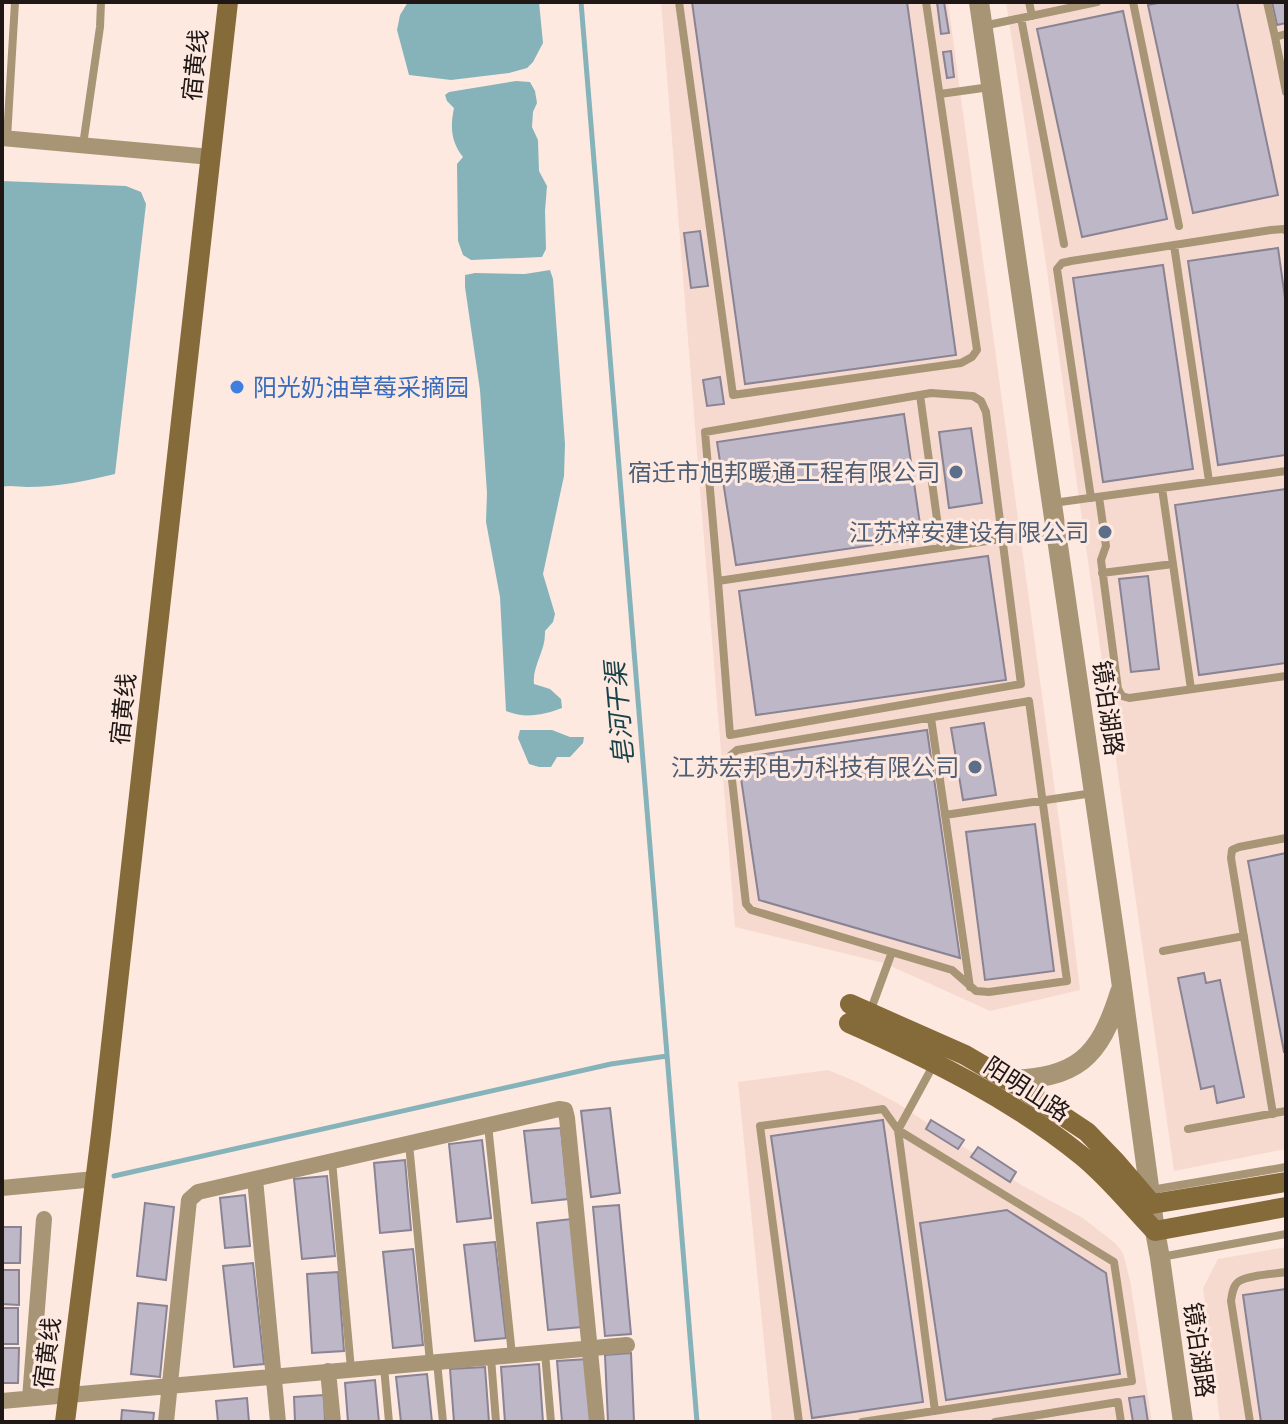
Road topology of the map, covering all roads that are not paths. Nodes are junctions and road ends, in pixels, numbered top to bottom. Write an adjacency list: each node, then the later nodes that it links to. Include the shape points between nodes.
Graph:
1 (15, 2): 19 (lane)
2 (101, 2): 20 (lane)
3 (228, 2): 21 (main road, 宿黄线)
4 (679, 2): 18 (lane, via 733,395 961,363 977,350)
5 (926, 2): 18 (lane)
6 (979, 2): 13 (street, 镜泊湖路)
7 (1029, 2): 11 (lane)
8 (1097, 2): 11 (lane)
9 (1133, 2): 22 (lane)
10 (1267, 2): 15 (lane)
11 (1032, 16): 12 (lane)
12 (1021, 18): 13 (lane); 24 (lane)
13 (982, 27): 16 (street, 镜泊湖路)
14 (1286, 34): 15 (lane)
15 (1275, 37): 17 (lane)
16 (991, 87): 18 (lane); 31 (street, 镜泊湖路)
17 (1286, 92)
18 (940, 94)
19 (4, 138): 20 (street)
20 (82, 145): 21 (street)
21 (211, 157): 61 (main road, 宿黄线)
22 (1179, 226)
23 (1286, 231): 25 (lane)
24 (1064, 244)
25 (1174, 245): 28 (lane); 30 (lane, via 1071,261 1057,269)
26 (920, 395): 33 (lane, via 961,394 981,401); 34 (lane); 37 (lane, via 705,432)
27 (1286, 471): 28 (lane)
28 (1209, 481): 29 (lane)
29 (1162, 488): 30 (lane); 35 (lane)
30 (1095, 498): 31 (lane); 36 (lane, via 1106,546)
31 (1052, 503): 32 (street, 镜泊湖路)
32 (1056, 531): 33 (lane); 41 (street, 镜泊湖路)
33 (1003, 539): 34 (lane); 37 (lane, via 1021,684 730,735)
34 (941, 548): 37 (lane)
35 (1173, 564): 36 (lane); 39 (lane)
36 (1102, 573): 39 (lane, via 1122,696)
37 (718, 581)
38 (1286, 676): 39 (lane)
39 (1191, 689)
40 (931, 718): 42 (lane, via 1029,701); 43 (lane); 47 (lane, via 731,755 746,904 751,910)
41 (1094, 793): 42 (lane); 48 (street, 镜泊湖路)
42 (1044, 800): 43 (lane); 49 (lane, via 1067,981 989,992)
43 (945, 815): 49 (lane)
44 (1286, 838): 45 (lane, via 1232,850)
45 (1244, 936): 46 (lane); 54 (lane)
46 (1163, 951)
47 (892, 952): 49 (lane, via 952,970); 50 (lane)
48 (1122, 985): 52 (street, via 1102,1039 1078,1064 1042,1078); 65 (street, 镜泊湖路)
49 (970, 988)
50 (870, 1013): 51 (main road, 阳明山路); 51 (main road, 阳明山路, via 850,1014)
51 (939, 1053): 52 (main road, 阳明山路, via 965,1055); 57 (lane); 68 (main road, 阳明山路, via 1083,1157)
52 (1006, 1080): 65 (main road, 阳明山路, via 1087,1132)
53 (1286, 1111): 54 (lane)
54 (1273, 1114): 56 (lane)
55 (488, 1125): 58 (street); 73 (street, via 565,1110); 75 (lane)
56 (1188, 1129)
57 (898, 1130): 86 (lane); 86 (lane, via 1114,1262 1132,1381); 96 (lane, via 883,1109 760,1126)
58 (409, 1144): 59 (street); 77 (lane)
59 (332, 1161): 62 (street); 79 (lane)
60 (1286, 1167): 65 (lane)
61 (95, 1179): 64 (street); 83 (main road, 宿黄线)
62 (255, 1179): 81 (street); 82 (street, via 198,1192 189,1200)
63 (1286, 1182): 65 (main road)
64 (2, 1188)
65 (1152, 1197): 68 (street, 镜泊湖路)
66 (1286, 1207): 68 (main road)
67 (44, 1219): 84 (street)
68 (1155, 1231): 70 (street, 镜泊湖路)
69 (1286, 1234): 70 (lane)
70 (1160, 1258): 100 (street, 镜泊湖路)
71 (1286, 1272): 101 (lane, via 1245,1279 1233,1291)
72 (627, 1345): 73 (street)
73 (590, 1348): 74 (street); 95 (street)
74 (545, 1352): 75 (street); 94 (lane)
75 (512, 1355): 76 (street)
76 (491, 1357): 77 (street); 93 (lane)
77 (433, 1362): 78 (street); 92 (lane)
78 (384, 1366): 79 (street); 91 (lane)
79 (351, 1369): 80 (street)
80 (328, 1371): 81 (street); 90 (street)
81 (274, 1376): 82 (street); 89 (street)
82 (170, 1385): 83 (street); 88 (street)
83 (68, 1394): 84 (street); 87 (main road, 宿黄线)
84 (30, 1398): 85 (street)
85 (2, 1401)
86 (935, 1411): 97 (lane)
87 (65, 1422)
88 (166, 1422)
89 (278, 1422)
90 (333, 1422)
91 (389, 1422)
92 (443, 1422)
93 (496, 1422)
94 (551, 1422)
95 (597, 1422)
96 (799, 1422)
97 (862, 1422)
98 (995, 1422): 99 (lane, via 1118,1402)
99 (1121, 1422)
100 (1183, 1422)
101 (1250, 1422)

